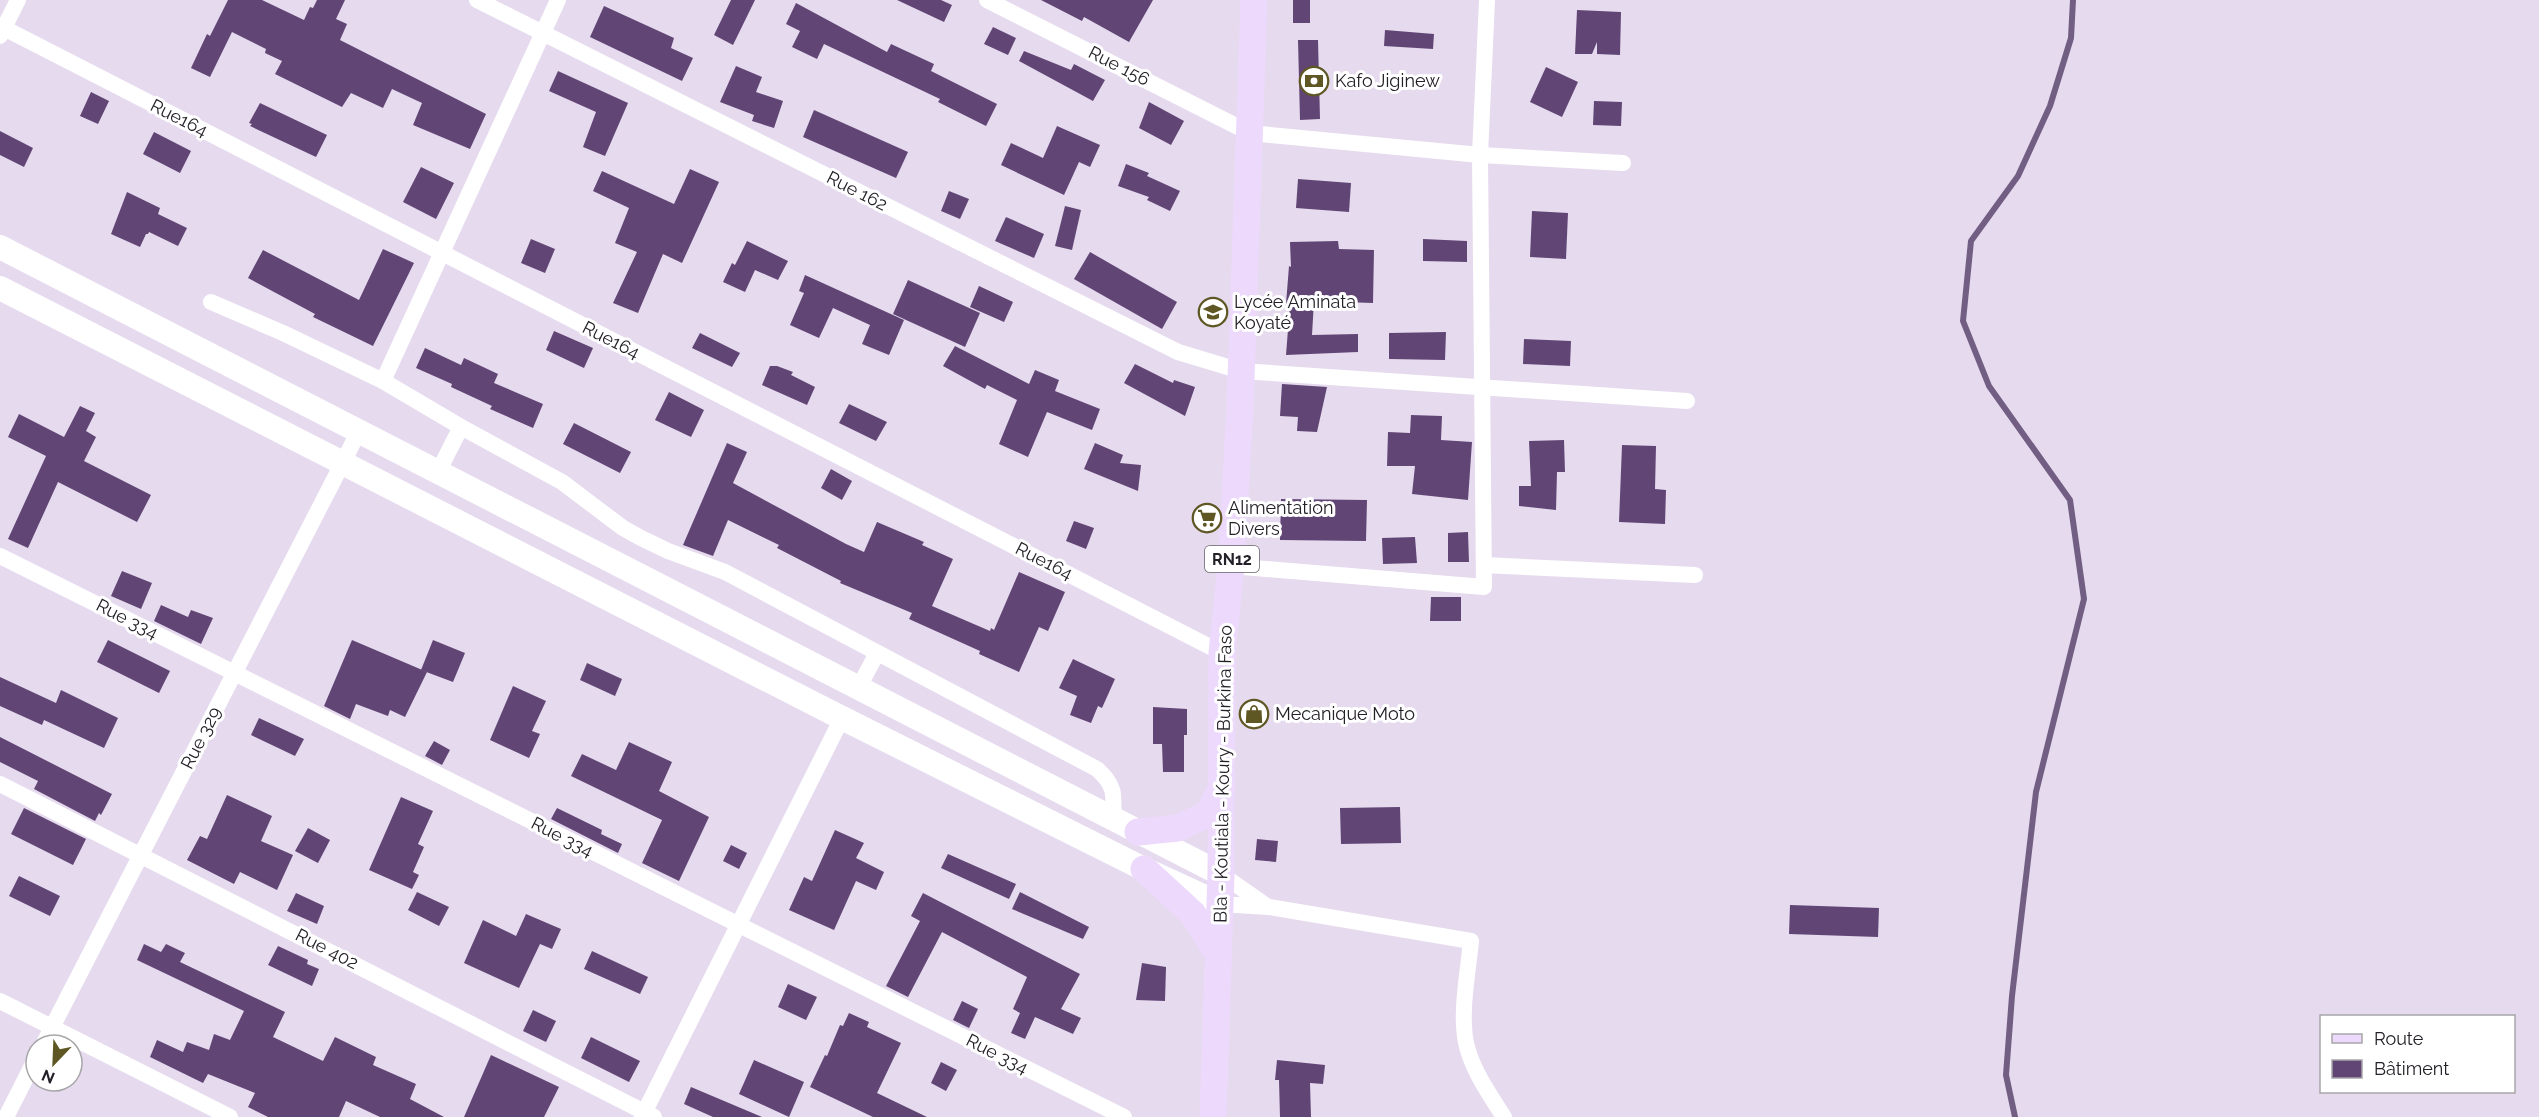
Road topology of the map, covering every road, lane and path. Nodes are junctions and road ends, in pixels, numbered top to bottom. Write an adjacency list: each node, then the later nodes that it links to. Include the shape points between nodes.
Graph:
1 (18, 0): 7 (street)
2 (477, 0): 8 (street, Rue 162)
3 (558, 0): 8 (street)
4 (987, 0): 9 (street, Rue 156)
5 (1254, 0): 9 (main road, Bla - Koutiala - Koury - Burkina Faso / RN12)
6 (1487, 0): 10 (street)
7 (1, 30): 13 (street, Rue164)
8 (543, 33): 13 (street); 16 (street, Rue 162, via 1178,352)
9 (1250, 133): 10 (street); 16 (main road, Bla - Koutiala - Koury - Burkina Faso / RN12)
10 (1480, 156): 11 (street); 18 (street)
11 (1623, 163)
12 (0, 247): 21 (main road)
13 (441, 252): 17 (street); 29 (street, Rue164)
14 (0, 288): 22 (main road)
15 (211, 302): 17 (street)
16 (1241, 370): 18 (street, Rue 162); 26 (main road, Bla - Koutiala - Koury - Burkina Faso / RN12)
17 (383, 381): 20 (street)
18 (1482, 388): 19 (street, Rue 162); 25 (street)
19 (1687, 401)
20 (461, 427): 23 (street); 28 (street, via 569,486 641,538 725,572)
21 (359, 431): 22 (street, Rue 329); 23 (main road)
22 (343, 462): 30 (street, Rue 329); 32 (main road)
23 (438, 472): 31 (main road)
24 (0, 556): 30 (street, Rue 334)
25 (1484, 565): 26 (street, via 1484,586); 27 (street)
26 (1231, 566): 29 (main road, Bla - Koutiala - Koury - Burkina Faso / RN12)
27 (1695, 575)
28 (877, 653): 31 (street); 35 (street, via 1097,769 1110,780)
29 (1222, 653): 34 (main road, Bla - Koutiala - Koury - Burkina Faso / RN12)
30 (234, 673): 37 (street, Rue 329); 42 (street, Rue 334)
31 (858, 689): 35 (main road)
32 (842, 718): 38 (main road); 42 (street)
33 (0, 784): 37 (street, Rue 402)
34 (1222, 787): 36 (main road, via 1208,814 1178,828); 39 (main road, Bla - Koutiala - Koury - Burkina Faso / RN12)
35 (1113, 819): 36 (main road)
36 (1138, 832): 39 (main road)
37 (141, 854): 45 (street, Rue 329); 48 (street, Rue 402)
38 (1144, 869): 40 (main road); 43 (main road, via 1193,914)
39 (1221, 874): 40 (main road, Bla - Koutiala - Koury - Burkina Faso / RN12); 41 (street)
40 (1220, 904): 41 (street); 43 (main road, Bla - Koutiala - Koury - Burkina Faso / RN12)
41 (1269, 907): 53 (street, via 1471,941 1465,1007 1467,1046 1479,1079)
42 (738, 925): 48 (street); 51 (street, Rue 334)
43 (1219, 956): 52 (main road, Bla - Koutiala - Koury - Burkina Faso / RN12)
44 (0, 1001): 45 (street)
45 (52, 1027): 46 (street, Rue 329); 50 (street)
46 (49, 1033)
47 (24, 1082): 49 (street)
48 (646, 1115)
49 (6, 1117)
50 (230, 1117)
51 (1124, 1117)
52 (1213, 1117)
53 (1504, 1117)

